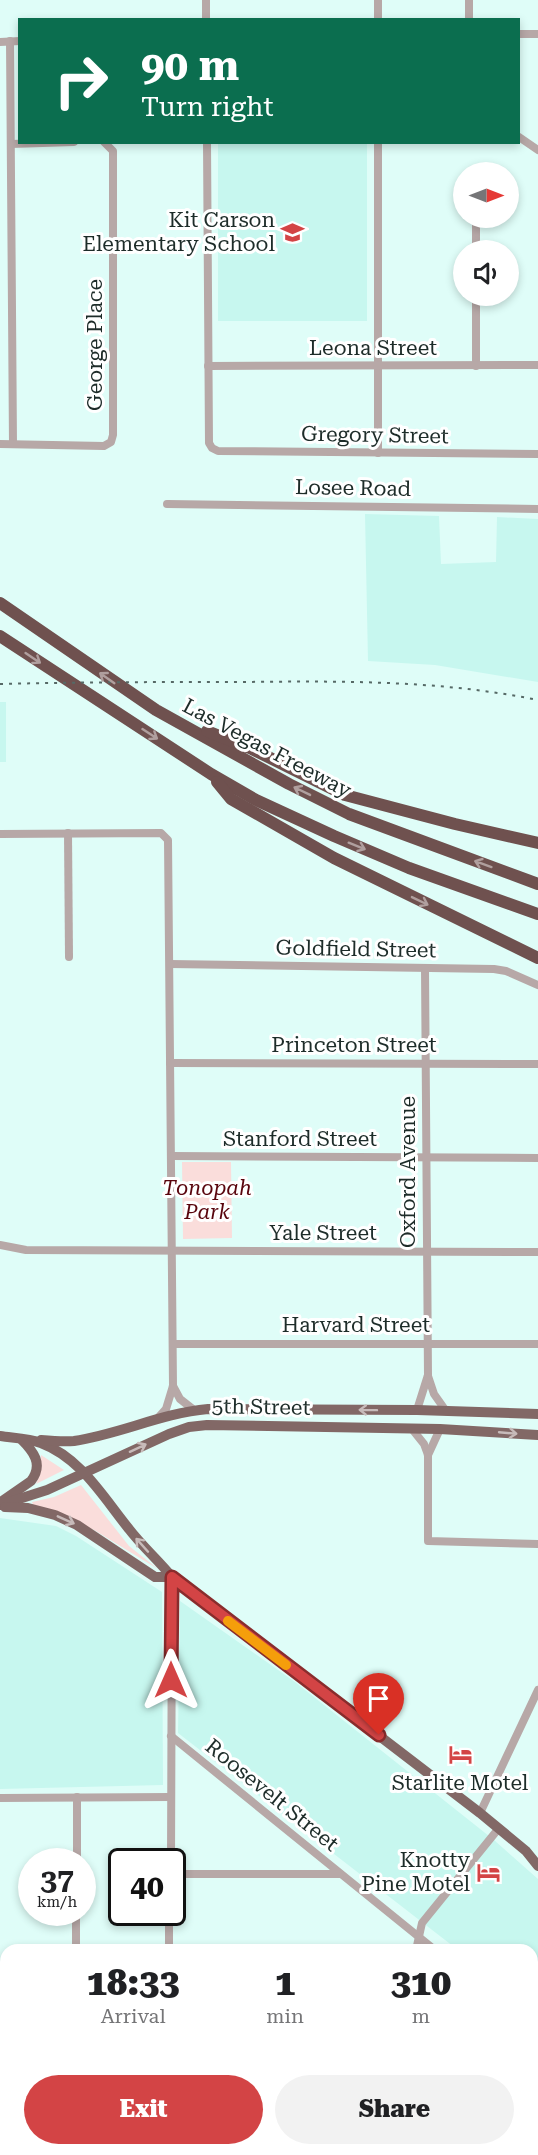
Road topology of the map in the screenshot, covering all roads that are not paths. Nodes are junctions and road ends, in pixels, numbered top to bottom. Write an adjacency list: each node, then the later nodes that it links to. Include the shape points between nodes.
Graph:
1 (206, 0): 4 (street)
2 (378, 0): 5 (street)
3 (469, 0): 6 (street)
4 (207, 18)
5 (378, 18)
6 (469, 18)
7 (520, 34): 8 (street)
8 (538, 34)
9 (15, 41): 10 (street); 12 (street)
10 (0, 42)
11 (520, 138): 17 (street)
12 (11, 144): 13 (street); 24 (street)
13 (18, 144)
14 (107, 144): 24 (street, George Place, via 113,151 111,442 105,446)
15 (207, 144): 20 (street)
16 (378, 144): 21 (street)
17 (538, 150)
18 (476, 306): 22 (street)
19 (538, 365): 22 (street, Leona Street)
20 (208, 366): 21 (street, Leona Street); 25 (street, Gregory Street, via 212,448)
21 (378, 366): 22 (street, Leona Street); 25 (street)
22 (476, 366)
23 (0, 444): 24 (street)
24 (12, 444)
25 (378, 453): 26 (street, Gregory Street)
26 (538, 454)
27 (167, 504): 28 (street, Losee Road)
28 (538, 509)
29 (0, 603): 31 (highway, Las Vegas Freeway, one-way to 29)
30 (0, 636): 32 (highway, one-way to 32)
31 (156, 710): 35 (highway, via 252,749 345,795); 36 (highway, Las Vegas Freeway, one-way to 31, via 349,814)
32 (211, 774): 37 (highway, one-way to 37, via 334,836); 39 (highway, one-way to 39, via 231,799 334,858)
33 (68, 833): 34 (street); 38 (street); 40 (street, via 166,835)
34 (0, 834)
35 (538, 843)
36 (538, 884)
37 (538, 914)
38 (69, 957)
39 (538, 958)
40 (170, 964): 41 (street, Goldfield Street); 43 (street)
41 (425, 968): 42 (street, Goldfield Street, via 494,969); 44 (street, Oxford Avenue)
42 (538, 985)
43 (170, 1063): 44 (street, Princeton Street); 46 (street)
44 (425, 1064): 45 (street, Princeton Street); 47 (street, Oxford Avenue)
45 (538, 1064)
46 (171, 1156): 47 (street, Stanford Street); 50 (street)
47 (426, 1157): 48 (street, Stanford Street); 51 (street, Oxford Avenue)
48 (538, 1158)
49 (0, 1245): 50 (street, Yale Street, via 26,1250)
50 (173, 1250): 51 (street, Yale Street); 54 (street)
51 (426, 1251): 52 (street, Yale Street); 53 (street, Oxford Avenue)
52 (538, 1252)
53 (428, 1343): 54 (street, Harvard Street); 55 (street, Harvard Street); 56 (street, Oxford Avenue)
54 (173, 1344): 57 (street)
55 (538, 1344)
56 (428, 1376): 60 (street, Oxford Avenue); 61 (street, Oxford Avenue)
57 (173, 1386): 59 (street, via 180,1399); 63 (street, via 166,1409)
58 (319, 1409): 59 (main road, 5th Street); 60 (main road, 5th Street, one-way to 58); 64 (main road)
59 (194, 1410): 63 (main road, 5th Street)
60 (417, 1410): 61 (main road, 5th Street)
61 (446, 1411): 62 (main road, 5th Street)
62 (538, 1414)
63 (156, 1420): 69 (main road, 5th Street, via 73,1441)
64 (308, 1427): 65 (main road, 5th Street); 71 (main road, 5th Street, one-way to 64, via 189,1427)
65 (412, 1429): 66 (main road, 5th Street); 70 (street)
66 (440, 1429): 67 (main road, 5th Street, one-way to 67); 70 (street)
67 (538, 1435)
68 (0, 1436): 69 (main road)
69 (21, 1439): 71 (main road, via 40,1442); 72 (main road, via 37,1460 35,1476)
70 (428, 1455): 73 (street, via 429,1541)
71 (86, 1473): 72 (main road, 5th Street); 74 (main road, one-way to 71, via 144,1549)
72 (0, 1505): 74 (main road, one-way to 74, via 55,1515 86,1530 155,1577)
73 (538, 1544)
74 (172, 1577): 76 (street); 80 (main road)
75 (538, 1690): 80 (street)
76 (171, 1736): 78 (street); 88 (street, Roosevelt Street)
77 (77, 1797): 78 (street); 79 (street); 82 (street)
78 (171, 1797): 83 (street)
79 (0, 1798)
80 (480, 1813): 81 (main road)
81 (499, 1828): 84 (main road); 91 (street, via 422,1923)
82 (77, 1848)
83 (171, 1848)
84 (526, 1851): 85 (main road); 86 (main road)
85 (538, 1856)
86 (538, 1866)
87 (186, 1874): 88 (street)
88 (340, 1874): 91 (street, Roosevelt Street)
89 (76, 1926): 92 (street)
90 (170, 1926): 93 (street)
91 (419, 1937): 94 (street); 95 (street, Roosevelt Street)
92 (76, 1944)
93 (169, 1944)
94 (417, 1944)
95 (428, 1944)

